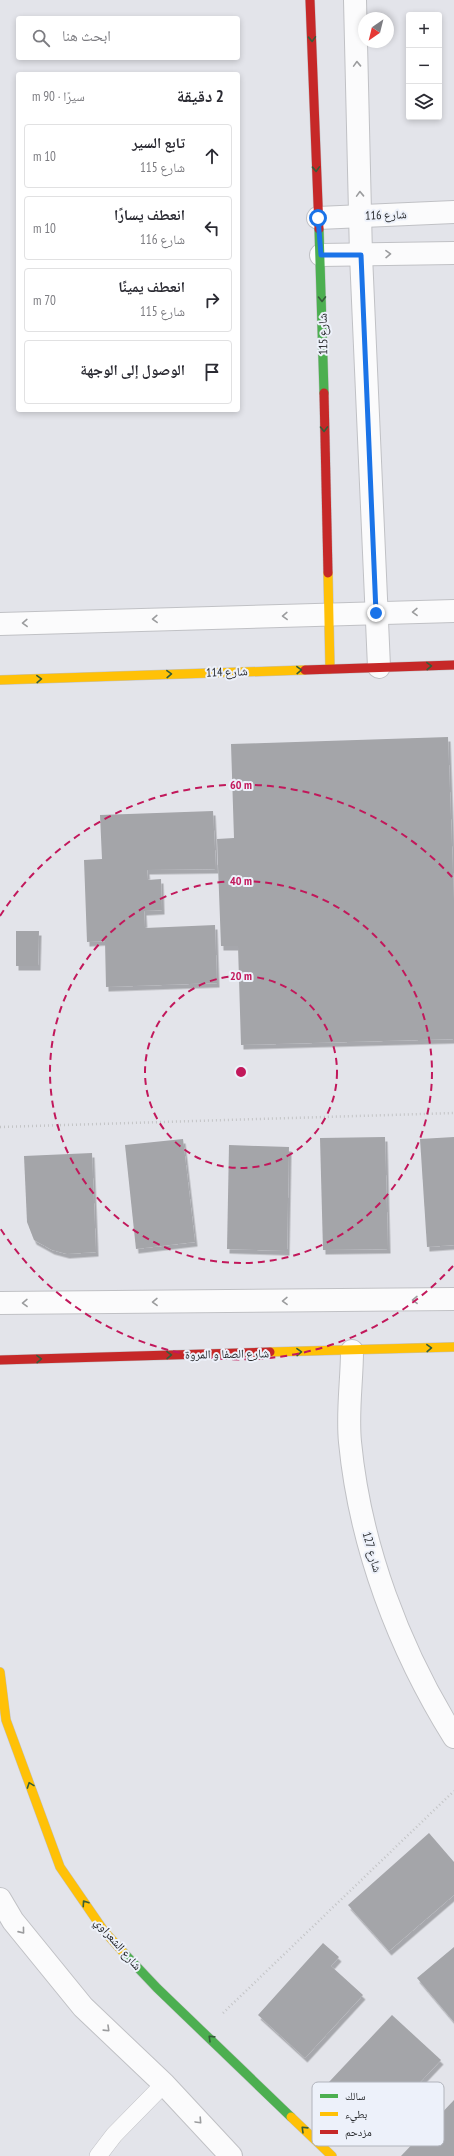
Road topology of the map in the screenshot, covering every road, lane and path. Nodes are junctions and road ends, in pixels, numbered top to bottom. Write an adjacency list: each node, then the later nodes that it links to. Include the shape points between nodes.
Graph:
1 (310, 0): 5 (street, شارع 115, one-way to 5)
2 (355, 0): 4 (street, one-way to 2)
3 (454, 212): 4 (street, شارع 116)
4 (361, 216): 5 (street, شارع 116); 8 (street)
5 (318, 218): 7 (street, شارع 115)
6 (454, 253): 8 (street, one-way to 6)
7 (321, 255): 8 (street); 11 (street, شارع 115, one-way to 11)
8 (361, 255): 10 (street)
9 (454, 611): 10 (street, one-way to 10)
10 (376, 613): 11 (street); 14 (street)
11 (328, 614): 12 (street, one-way to 12); 15 (street, شارع 115)
12 (0, 624)
13 (454, 665): 14 (street, شارع 114, one-way to 13)
14 (379, 667): 15 (street, شارع 114)
15 (330, 669): 16 (street, شارع 114, one-way to 15)
16 (0, 680)
17 (454, 1113): 18 (path)
18 (0, 1127)
19 (454, 1299): 20 (street, one-way to 20)
20 (0, 1304)
21 (454, 1347): 22 (street, شارع الصفا و المروة, one-way to 21)
22 (352, 1351): 23 (street, شارع الصفا و المروة, one-way to 22); 25 (street, شارع 127, via 350,1441 362,1514 381,1585 408,1653)
23 (0, 1360)
24 (0, 1672): 28 (street, شارع الشعراوي, one-way to 24, via 157,1988 104,1931 60,1867 6,1720)
25 (454, 1737)
26 (454, 1791): 28 (path)
27 (0, 1899): 29 (street, one-way to 29, via 13,1921 83,2007)
28 (204, 2032): 30 (street, شارع الشعراوي, one-way to 28)
29 (164, 2084): 32 (lane); 33 (street, one-way to 33)
30 (312, 2137)
31 (322, 2146): 34 (street, شارع الشعراوي, one-way to 31)
32 (98, 2156)
33 (231, 2156)
34 (332, 2156)

